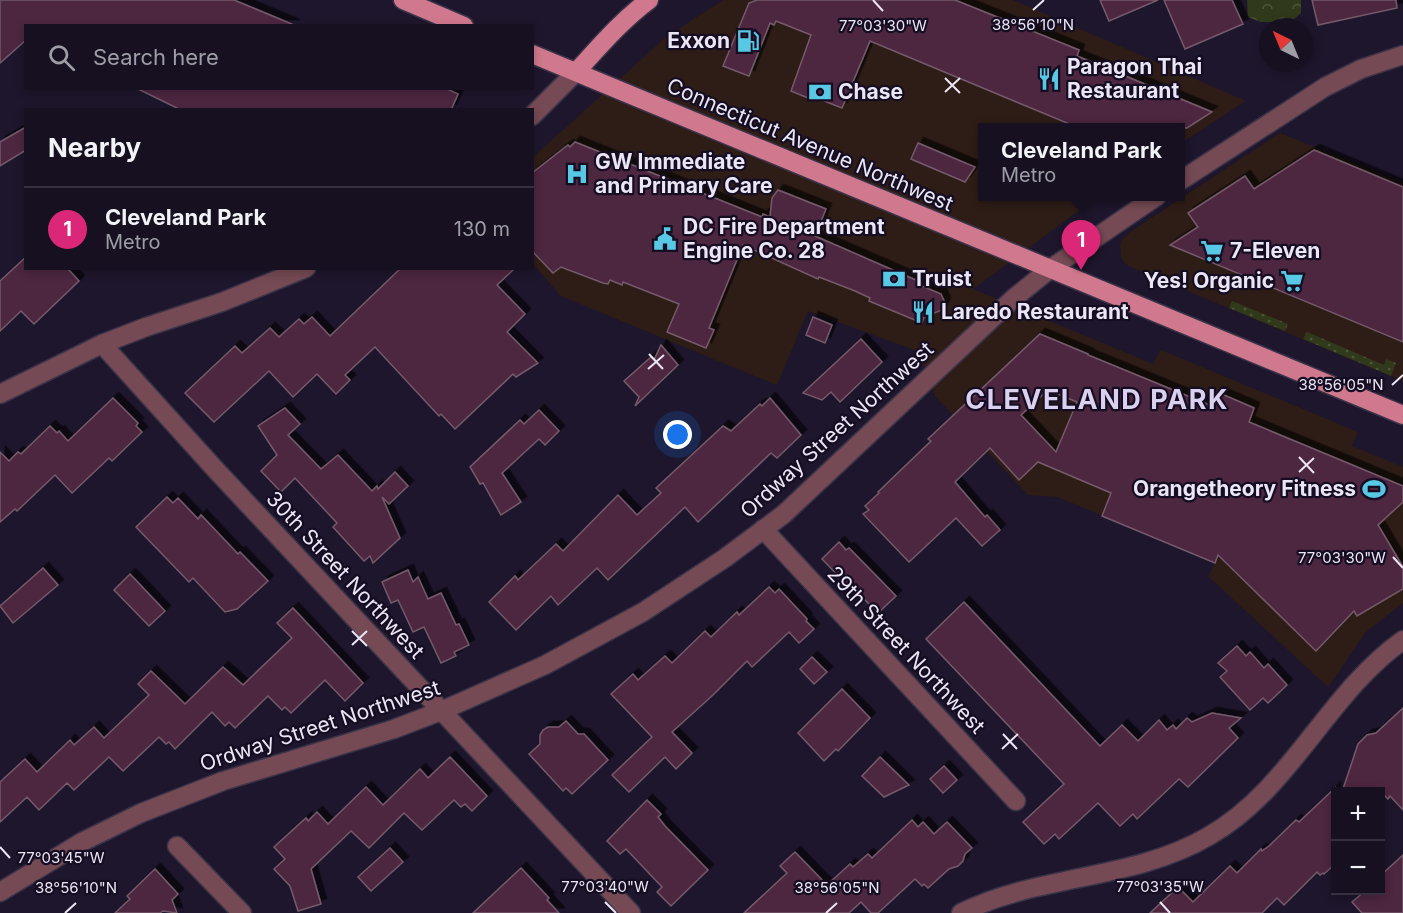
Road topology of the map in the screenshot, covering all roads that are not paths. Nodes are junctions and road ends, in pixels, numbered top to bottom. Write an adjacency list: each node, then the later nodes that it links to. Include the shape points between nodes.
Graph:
1 (403, 0): 3 (main road)
2 (649, 0): 6 (main road, via 611,33)
3 (459, 24)
4 (534, 55): 6 (main road, Connecticut Avenue Northwest)
5 (1403, 55): 8 (street, via 1325,87)
6 (576, 72): 7 (street); 10 (main road, Connecticut Avenue Northwest)
7 (534, 114)
8 (1185, 178)
9 (1149, 201): 10 (street, Ordway Street Northwest)
10 (1050, 269): 14 (main road, Connecticut Avenue Northwest); 15 (street, Ordway Street Northwest)
11 (301, 270): 12 (street)
12 (102, 344): 13 (street); 17 (street, 30th Street Northwest)
13 (0, 394)
14 (1403, 415)
15 (763, 530): 17 (street, Ordway Street Northwest, via 686,585 618,626 545,665); 18 (street, 29th Street Northwest)
16 (1403, 640): 23 (street, via 1361,676 1262,796 1208,837 1143,864 1005,894)
17 (441, 711): 20 (street, Ordway Street Northwest, via 161,804 82,842); 22 (street, 30th Street Northwest)
18 (1016, 801)
19 (177, 846): 21 (street)
20 (0, 892)
21 (242, 913)
22 (631, 913)
23 (961, 913)

